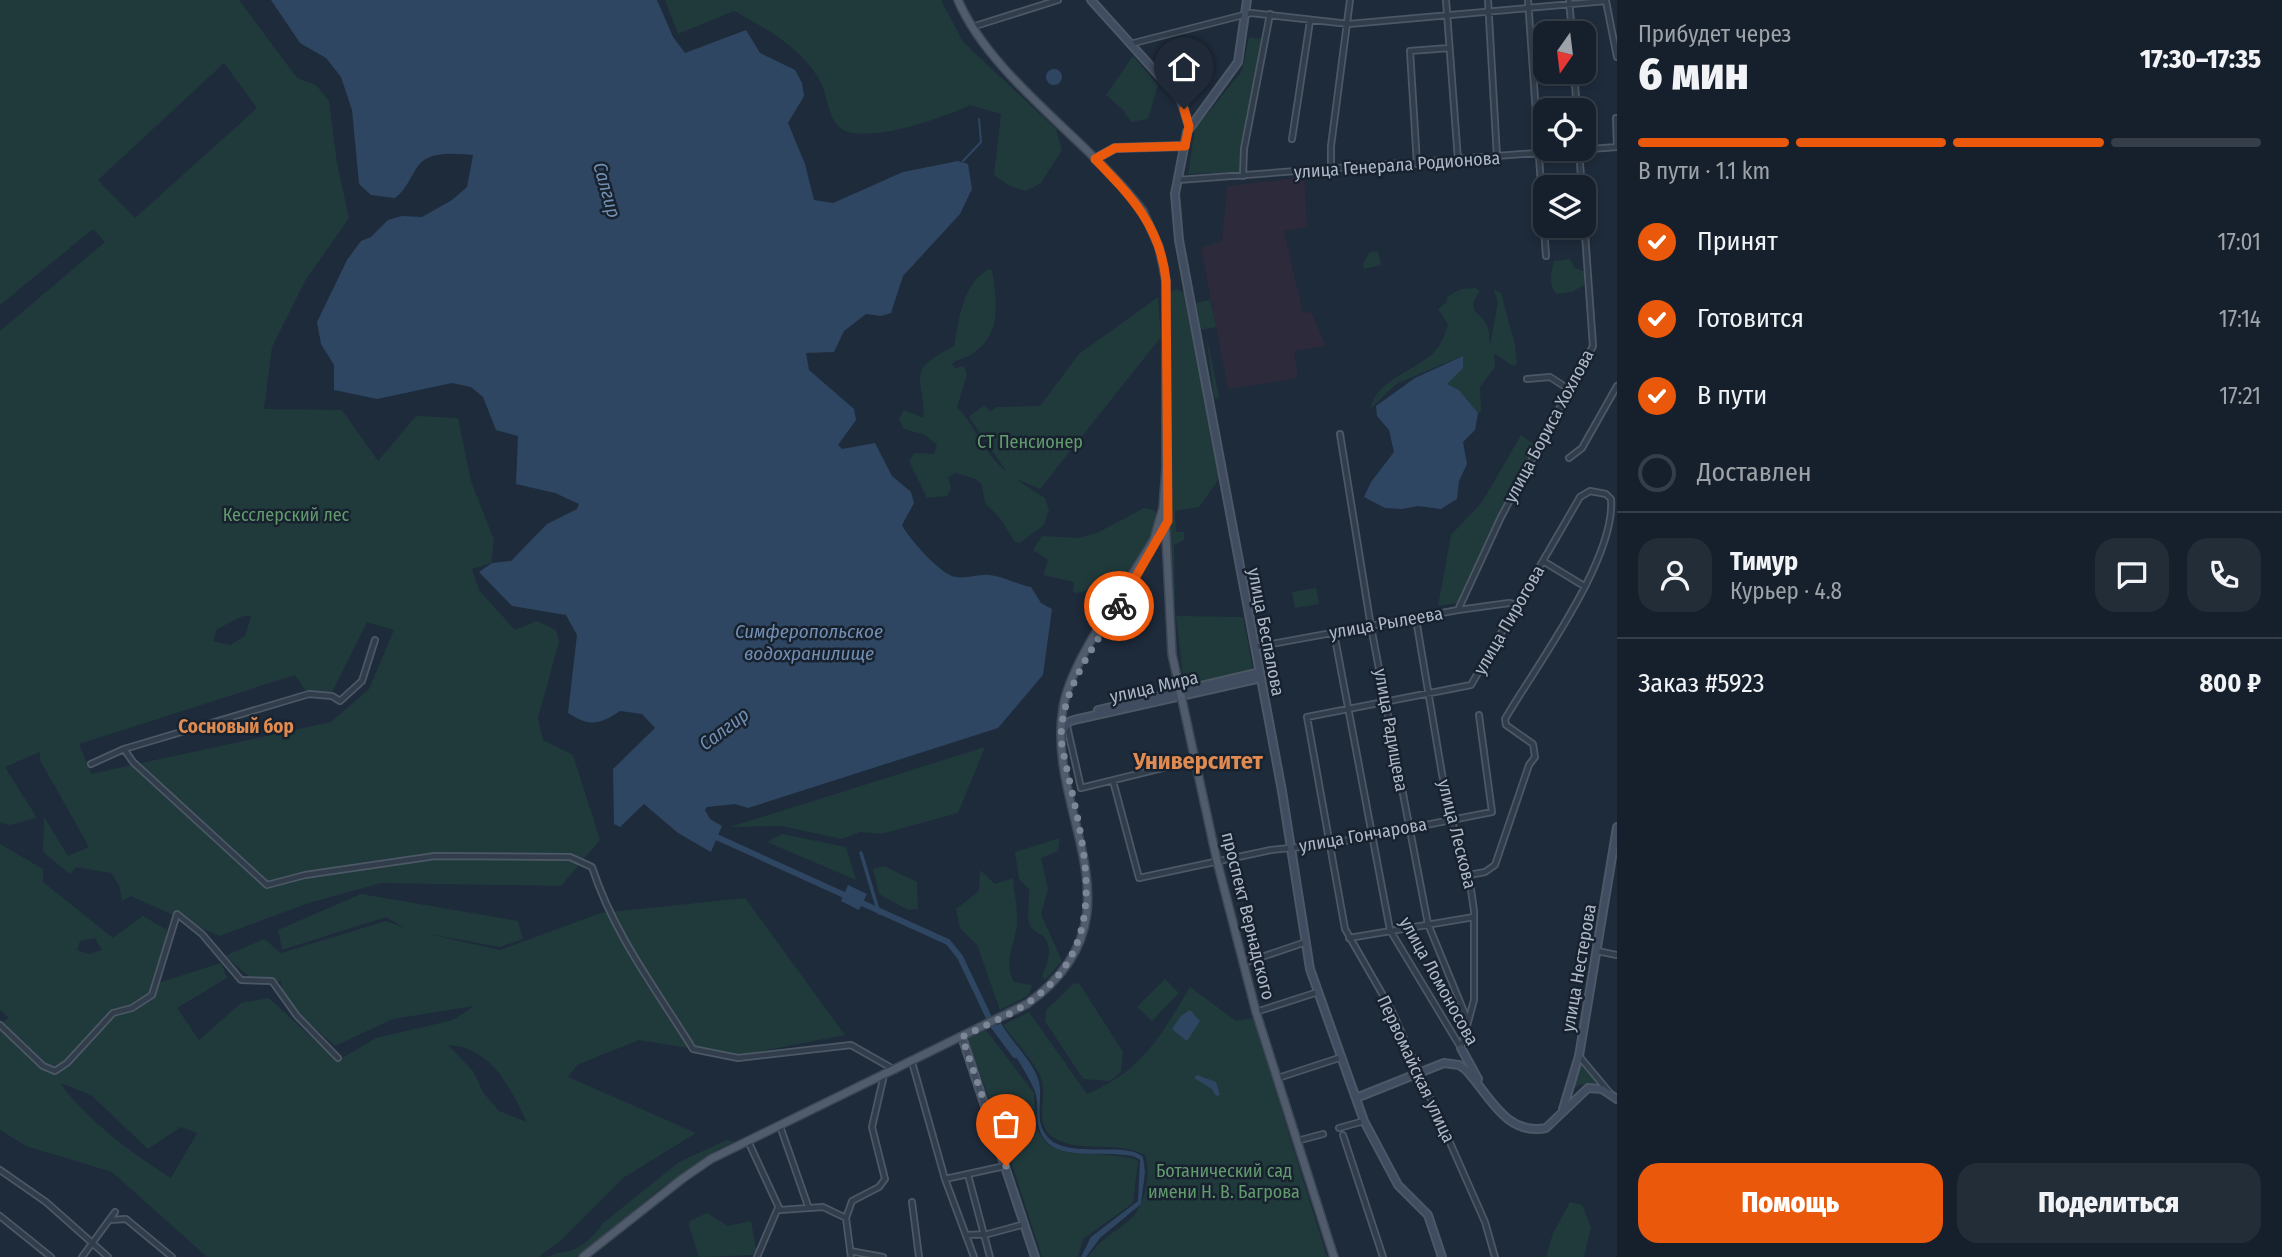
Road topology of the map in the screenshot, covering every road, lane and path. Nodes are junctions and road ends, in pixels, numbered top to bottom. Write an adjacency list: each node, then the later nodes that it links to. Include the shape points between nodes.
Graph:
1 (958, 0): 19 (main road)
2 (1058, 0): 19 (street)
3 (1091, 0): 20 (main road)
4 (1247, 0): 14 (main road, улица Беспалова)
5 (1350, 0): 18 (street)
6 (1446, 0): 15 (street)
7 (1488, 0): 12 (street)
8 (1528, 0): 11 (street)
9 (1606, 1): 10 (street); 22 (street)
10 (1569, 2): 11 (street); 17 (street)
11 (1528, 8): 12 (street); 23 (street)
12 (1489, 11): 15 (street); 33 (street)
13 (1270, 14): 14 (street); 16 (street); 40 (street)
14 (1245, 15): 20 (street); 26 (main road, улица Беспалова, via 1235,69)
15 (1447, 15): 18 (street); 21 (street)
16 (1310, 21): 18 (street); 28 (street)
17 (1571, 21)
18 (1349, 24): 39 (street)
19 (972, 27): 34 (main road)
20 (1129, 44): 24 (main road, via 1181,100)
21 (1449, 48): 35 (street); 38 (street, via 1410,51)
22 (1617, 57)
23 (1535, 98)
24 (1185, 115): 26 (main road); 27 (main road)
25 (1616, 118): 30 (street)
26 (1195, 119): 27 (main road, улица Беспалова)
27 (1189, 126): 29 (main road, улица Беспалова)
28 (1292, 139)
29 (1185, 146): 34 (main road, via 1115,148); 41 (main road, улица Беспалова)
30 (1617, 147): 31 (street, улица Генерала Родионова)
31 (1596, 149)
32 (1533, 154): 33 (street, улица Генерала Родионова)
33 (1497, 157): 35 (street, улица Генерала Родионова)
34 (1095, 159): 48 (main road, via 1143,211 1163,259)
35 (1458, 160): 38 (street, улица Генерала Родионова)
36 (1539, 161): 42 (street)
37 (1580, 161): 45 (street, улица Бориса Хохлова, via 1593,346)
38 (1417, 164): 39 (street, улица Генерала Родионова)
39 (1331, 169): 40 (street, улица Генерала Родионова)
40 (1242, 176): 41 (street, улица Генерала Родионова)
41 (1177, 180): 59 (main road, улица Беспалова, via 1178,240)
42 (1546, 256)
43 (1527, 379): 45 (street, via 1550,377)
44 (1617, 386): 47 (street, via 1582,447)
45 (1570, 390): 54 (street, улица Бориса Хохлова, via 1501,517)
46 (1340, 434): 56 (street, улица Радищева)
47 (1569, 458)
48 (1166, 468): 49 (main road); 50 (main road)
49 (1164, 499): 50 (main road, проспект Вернадского); 67 (main road, via 1154,539 1077,669 1066,694)
50 (1166, 524): 61 (main road, проспект Вернадского, via 1170,641); 67 (main road, via 1076,676)
51 (1543, 561): 52 (street); 52 (street, улица Пирогова, via 1585,492 1611,499 1607,531); 53 (street, улица Пирогова)
52 (1584, 586): 79 (street, via 1505,719 1506,725 1536,748 1495,865)
53 (1518, 605): 54 (street, улица Рылеева); 62 (street, улица Пирогова, via 1471,685)
54 (1458, 610): 55 (street, улица Рылеева)
55 (1416, 619): 56 (street, улица Рылеева); 62 (street, улица Лескова)
56 (1371, 627): 57 (street, улица Рылеева); 63 (street, улица Радищева)
57 (1334, 633): 59 (street, улица Рылеева); 64 (street, улица Ломоносова)
58 (375, 640): 68 (street, via 362,681 340,701 309,694)
59 (1255, 647): 60 (main road, улица Беспалова)
60 (1260, 675): 61 (main road, улица Мира); 77 (main road, улица Беспалова)
61 (1180, 693): 67 (main road, улица Мира); 69 (main road, проспект Вернадского)
62 (1429, 694): 63 (street, улица Пирогова); 72 (street, улица Лескова)
63 (1386, 702): 64 (street, улица Пирогова); 73 (street, улица Радищева)
64 (1348, 709): 66 (street, улица Пирогова); 75 (street, улица Ломоносова)
65 (1479, 715): 72 (street, улица Гончарова, via 1492,812)
66 (1307, 717): 76 (street, Первомайская улица)
67 (1064, 722): 71 (street, via 1081,789); 92 (main road, via 1061,735 1087,872 1088,900 1081,934 1065,967 1049,986 1027,1004)
68 (124, 749): 70 (street); 98 (street, via 267,885 305,874 435,856 570,857 593,867 604,904 627,950 694,1049 738,1058 851,1045)
69 (1195, 761): 71 (street); 78 (main road, проспект Вернадского)
70 (91, 764)
71 (1113, 781): 78 (street, улица Гончарова, via 1139,877)
72 (1452, 819): 73 (street, улица Гончарова); 79 (street, улица Лескова)
73 (1408, 827): 75 (street, улица Гончарова); 81 (street, улица Радищева)
74 (1617, 827): 85 (main road, улица Нестерова)
75 (1371, 835): 76 (street, улица Гончарова); 82 (street, улица Ломоносова)
76 (1329, 844): 77 (street, улица Гончарова); 83 (street, Первомайская улица)
77 (1291, 849): 78 (street, улица Гончарова); 84 (main road, улица Беспалова)
78 (1217, 861): 87 (main road, проспект Вернадского)
79 (1469, 874): 80 (street, улица Лескова)
80 (1474, 917): 81 (street); 90 (street, улица Лескова, via 1474,1000)
81 (1428, 924): 82 (street); 90 (street, улица Радищева)
82 (1390, 930): 83 (street); 93 (street, улица Ломоносова)
83 (1349, 938): 99 (street, Первомайская улица, via 1392,1011)
84 (1306, 942): 87 (street); 88 (main road, улица Беспалова)
85 (1597, 951): 86 (street); 94 (main road, улица Нестерова)
86 (1617, 955)
87 (1243, 964): 89 (main road, проспект Вернадского)
88 (1318, 992): 89 (street); 95 (main road, улица Беспалова)
89 (1256, 1012): 101 (main road, проспект Вернадского)
90 (1467, 1019): 93 (street, улица Лескова)
91 (0, 1025): 96 (street, via 43,1066 55,1071 113,1013 152,995 177,914 202,934 241,980 272,981 297,1016)
92 (962, 1037): 97 (main road); 114 (main road)
93 (1461, 1048): 102 (main road, улица Ломоносова)
94 (1579, 1056): 103 (street); 106 (main road, улица Нестерова)
95 (1343, 1057): 101 (street); 104 (main road, улица Беспалова)
96 (338, 1058)
97 (912, 1062): 98 (main road); 117 (street)
98 (895, 1070): 100 (main road)
99 (1418, 1071): 102 (main road, via 1444,1063 1459,1065); 104 (main road); 144 (street, Первомайская улица, via 1485,1222)
100 (884, 1075): 108 (main road); 123 (street, via 872,1127 885,1179 879,1187 854,1198)
101 (1277, 1078): 113 (main road, проспект Вернадского)
102 (1479, 1087): 106 (main road, улица Ломоносова, via 1505,1117 1528,1128 1546,1128)
103 (1610, 1092): 105 (main road); 106 (main road, улица Ломоносова, via 1588,1088)
104 (1356, 1098): 107 (main road, улица Беспалова)
105 (1617, 1098)
106 (1562, 1111)
107 (1364, 1121): 109 (street); 143 (main road, улица Беспалова, via 1398,1185 1428,1215)
108 (780, 1126): 112 (main road); 119 (street)
109 (1339, 1128)
110 (1323, 1134): 113 (street)
111 (1343, 1135): 142 (street)
112 (748, 1141): 120 (street); 134 (main road, via 682,1179)
113 (1297, 1141): 141 (main road, проспект Вернадского)
114 (1006, 1166): 116 (street); 125 (main road)
115 (0, 1170): 128 (street, via 46,1202)
116 (968, 1175): 117 (street); 126 (street)
117 (944, 1179): 127 (street)
118 (912, 1202): 137 (street)
119 (808, 1206): 120 (street, via 785,1211); 123 (street, via 831,1209)
120 (778, 1207): 135 (street)
121 (115, 1212): 124 (street)
122 (0, 1216): 130 (street)
123 (846, 1218): 129 (street)
124 (110, 1220): 128 (street); 133 (street, via 126,1219)
125 (1025, 1224): 126 (street); 140 (main road)
126 (984, 1234): 127 (street); 139 (street)
127 (968, 1235): 138 (street)
128 (92, 1244): 131 (street); 132 (street)
129 (850, 1254): 136 (street)
130 (51, 1257)
131 (82, 1257)
132 (108, 1257)
133 (172, 1257)
134 (583, 1257)
135 (757, 1257)
136 (884, 1257)
137 (919, 1257)
138 (974, 1257)
139 (990, 1257)
140 (1035, 1257)
141 (1334, 1257)
142 (1383, 1257)
143 (1442, 1257)
144 (1495, 1257)

